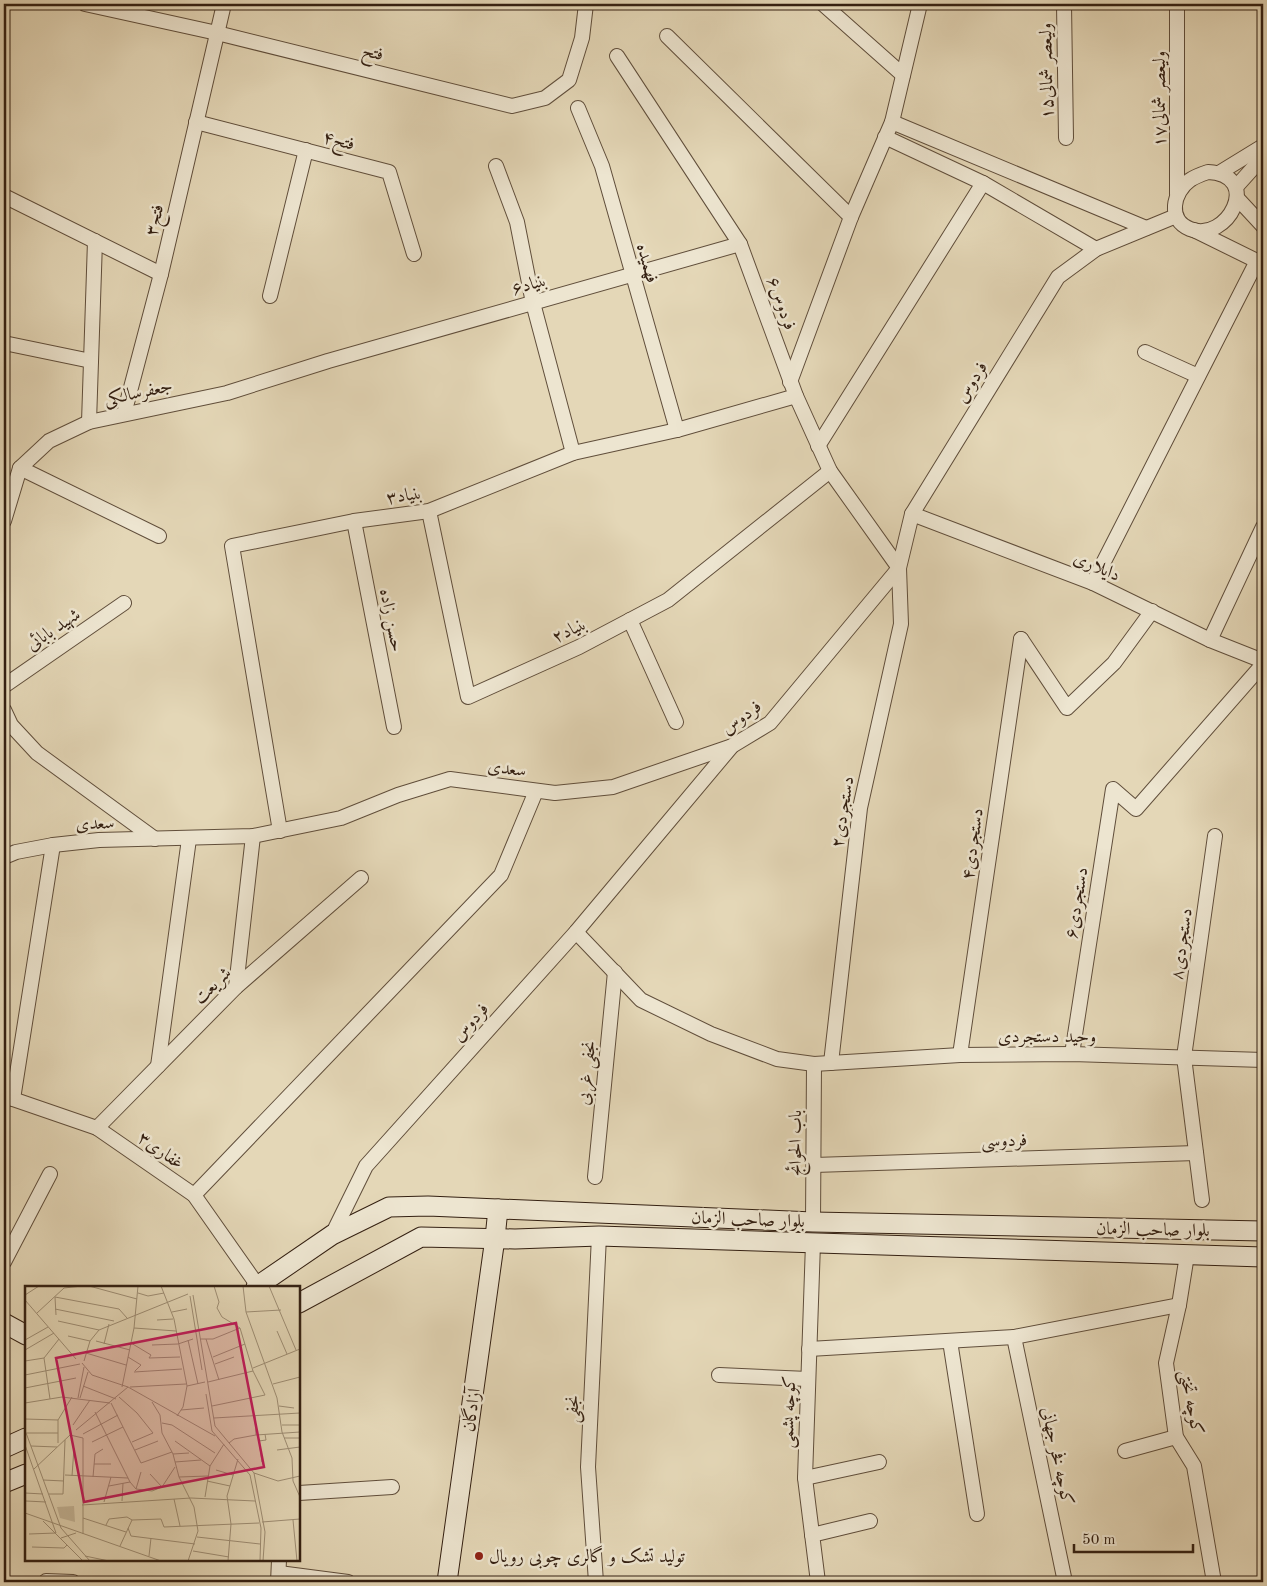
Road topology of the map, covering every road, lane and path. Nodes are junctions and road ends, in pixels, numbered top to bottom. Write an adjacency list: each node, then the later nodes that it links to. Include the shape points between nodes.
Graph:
1 (85, 4): 8 (street, فتح)
2 (224, 4): 8 (street, فتح۳)
3 (586, 4): 8 (street, فتح, via 582,38 569,80 545,98 512,106)
4 (823, 4): 11 (street)
5 (920, 4): 11 (street)
6 (1064, 4): 16 (street, ولیعصر شمالی۱۵)
7 (1177, 4): 24 (street, ولیعصر شمالی۱۷)
8 (217, 34): 13 (street, فتح۳)
9 (667, 36): 27 (street)
10 (617, 56): 32 (street, فردوس۶)
11 (903, 76): 14 (street)
12 (578, 108): 37 (street, فهمیده, via 602,166)
13 (196, 122): 18 (street, فتح۴); 36 (street, فتح۳)
14 (892, 122): 15 (street); 29 (street)
15 (885, 137): 22 (street); 27 (street)
16 (1066, 138)
17 (1263, 146): 21 (street)
18 (306, 150): 34 (street, فتح۴, via 389,172); 38 (street)
19 (1263, 157): 23 (street)
20 (496, 166): 39 (street, via 518,222)
21 (1219, 173): 23 (street, via 1229,177); 24 (street, via 1199,175 1183,186)
22 (983, 183): 33 (street); 50 (street)
23 (1237, 192): 28 (street); 30 (street, via 1229,217 1213,228)
24 (1178, 194): 26 (street)
25 (4, 196): 31 (street)
26 (1176, 216): 29 (street, فردوس); 30 (street)
27 (851, 217): 45 (street)
28 (1263, 226)
29 (1146, 228): 33 (street, فردوس)
30 (1193, 230): 35 (street)
31 (95, 241): 36 (street); 43 (street)
32 (740, 244): 37 (street, بنیاد۶); 45 (street, فردوس۶)
33 (1096, 249): 55 (street, فردوس, via 1058,277)
34 (414, 254)
35 (1260, 263): 44 (street)
36 (161, 274): 47 (street, فتح۳)
37 (632, 275): 39 (street, بنیاد۶); 49 (street, فهمیده)
38 (270, 296)
39 (533, 303): 42 (street, بنیاد۶); 51 (street)
40 (4, 343): 43 (street)
41 (1145, 352): 44 (street)
42 (328, 360): 47 (street, جعفرسالکی, via 227,393)
43 (91, 361): 48 (street)
44 (1198, 376): 61 (street)
45 (790, 382): 46 (street, فردوس۶)
46 (796, 396): 49 (street, بنیاد۳); 50 (street, فردوس۶)
47 (124, 414): 48 (street, جعفرسالکی)
48 (89, 422): 52 (street, جعفرسالکی, via 49,441)
49 (677, 430): 51 (street, بنیاد۳)
50 (818, 446): 53 (street, فردوس۶)
51 (573, 453): 54 (street, بنیاد۳)
52 (20, 468): 56 (street); 59 (street)
53 (830, 470): 60 (street, فردوس۶); 64 (street, بنیاد۲, via 668,600)
54 (429, 511): 57 (street, بنیاد۳); 64 (street, بنیاد۲, via 468,697)
55 (912, 514): 60 (street, فردوس); 61 (street, دایلاری)
56 (4, 521)
57 (354, 521): 70 (street, حسن زاده); 73 (street, بنیاد۳, via 232,546)
58 (1263, 527): 65 (street)
59 (160, 536)
60 (899, 568): 71 (street, فردوس, via 770,723); 88 (street, دستجردی۲, via 900,624 860,808)
61 (1093, 583): 63 (street, دایلاری)
62 (124, 603): 67 (street, شهید بابائی)
63 (1152, 611): 65 (street, دایلاری); 84 (street, دستجردی۴, via 1114,663 1067,708 1021,639)
64 (630, 620): 69 (street)
65 (1210, 640): 66 (street, دایلاری)
66 (1263, 662): 85 (street, دستجردی۶, via 1136,810 1113,789)
67 (4, 686)
68 (4, 710): 76 (street, via 11,725 37,753)
69 (676, 722)
70 (394, 727)
71 (732, 746): 72 (street, سعدی, via 613,786); 81 (street, فردوس)
72 (536, 791): 73 (street, سعدی, via 450,779 398,794 341,818); 97 (street, via 501,875)
73 (280, 831): 74 (street, سعدی)
74 (253, 836): 77 (street, سعدی); 83 (street)
75 (1215, 836): 86 (street, دستجردی۸)
76 (154, 839): 77 (street, سعدی); 78 (street, سعدی)
77 (188, 839): 90 (street)
78 (53, 845): 79 (street, سعدی); 91 (street)
79 (4, 857)
80 (361, 878): 83 (street, شریعت)
81 (576, 932): 82 (street); 102 (street, فردوس, via 366,1166)
82 (615, 972): 89 (street, via 641,1000 711,1034 777,1059); 96 (street, نجفی غربی)
83 (236, 987): 90 (street, شریعت)
84 (960, 1054): 85 (street, وحید دستجردی); 88 (street, وحید دستجردی)
85 (1072, 1054): 86 (street, وحید دستجردی)
86 (1184, 1057): 87 (street, وحید دستجردی); 93 (street, دستجردی۸)
87 (1263, 1060)
88 (831, 1063): 89 (street, وحید دستجردی)
89 (814, 1064): 94 (street, باب الحوائج)
90 (158, 1066): 92 (street, شریعت)
91 (8, 1097): 92 (street, غفاری۳)
92 (97, 1128): 97 (street, غفاری۳)
93 (1196, 1152): 94 (street, فردوسی); 98 (street, دستجردی۸)
94 (814, 1165): 100 (street, باب الحوائج)
95 (50, 1174): 108 (street)
96 (595, 1177)
97 (194, 1195): 109 (street, غفاری۳)
98 (1202, 1200)
99 (498, 1209): 100 (main road, بلوار صاحب الزمان); 102 (main road, بلوار صاحب الزمان, via 389,1207); 104 (main road, آزادگان)
100 (813, 1222): 101 (main road, بلوار صاحب الزمان)
101 (1263, 1231)
102 (332, 1235): 109 (main road, بلوار صاحب الزمان)
103 (599, 1236): 104 (main road, بلوار صاحب الزمان); 105 (main road, بلوار صاحب الزمان); 137 (street, نجفی, via 588,1467)
104 (496, 1238): 110 (main road, بلوار صاحب الزمان, via 421,1237); 136 (main road, آزادگان)
105 (813, 1243): 106 (main road, بلوار صاحب الزمان); 116 (street, کوچه پشمی)
106 (1187, 1255): 107 (main road, بلوار صاحب الزمان); 111 (street, کوچه تختی)
107 (1263, 1257)
108 (4, 1262)
109 (257, 1286)
110 (300, 1302)
111 (1179, 1305): 114 (street); 119 (street, کوچه تختی, via 1166,1363)
112 (4, 1323): 113 (main road)
113 (25, 1334)
114 (1014, 1337): 115 (street); 139 (street, کوچه فخر جهانی)
115 (950, 1341): 116 (street); 129 (street)
116 (809, 1349): 118 (street, کوچه پشمی)
117 (720, 1375): 118 (street)
118 (808, 1379): 125 (street, کوچه پشمی)
119 (1176, 1437): 122 (street); 140 (street, کوچه تختی, via 1194,1466)
120 (25, 1438): 121 (main road)
121 (4, 1448)
122 (1125, 1451)
123 (879, 1462): 125 (street)
124 (25, 1474): 126 (main road)
125 (805, 1478): 131 (street, کوچه پشمی)
126 (4, 1483)
127 (392, 1487): 128 (street)
128 (300, 1493)
129 (977, 1514)
130 (870, 1521): 131 (street)
131 (812, 1535): 138 (street, کوچه پشمی)
132 (278, 1572): 135 (street)
133 (46, 1581): 134 (street)
134 (73, 1582)
135 (348, 1582)
136 (447, 1582)
137 (596, 1582)
138 (818, 1582)
139 (1065, 1582)
140 (1214, 1582)

